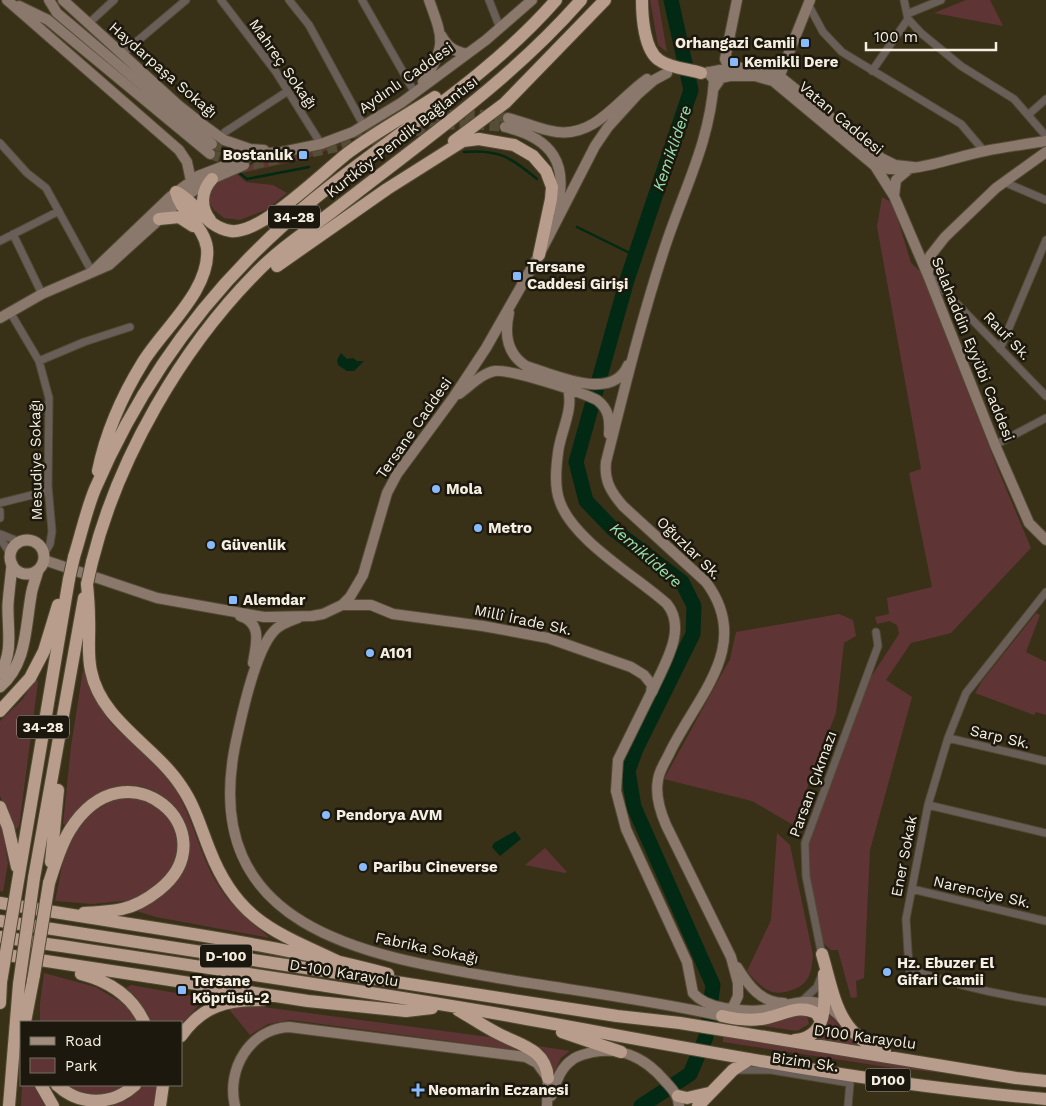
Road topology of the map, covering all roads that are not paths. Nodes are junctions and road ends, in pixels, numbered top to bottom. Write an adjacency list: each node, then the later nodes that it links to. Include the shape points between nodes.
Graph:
1 (7, 0): 2 (street, via 48,20 211,149 57,13); 53 (street, via 179,150)
2 (48, 0)
3 (63, 0): 21 (street, Haydarpaşa Sokağı)
4 (114, 0): 21 (street)
5 (186, 0): 24 (street)
6 (221, 0): 34 (street, Mahreç Sokağı)
7 (289, 0): 38 (street, via 309,25)
8 (362, 0): 35 (street)
9 (429, 0): 23 (street)
10 (489, 0): 22 (street)
11 (532, 0): 22 (street, Aydınlı Caddesi)
12 (556, 0): 26 (highway, Kurtköy-Pendik Bağlantısı / 34-28)
13 (581, 0): 73 (highway, Kurtköy-Pendik Bağlantısı / 34-28, via 533,50 480,97 257,272)
14 (605, 0): 54 (highway, via 505,103)
15 (642, 0): 28 (highway, via 650,49)
16 (738, 0): 27 (street)
17 (904, 0): 20 (street)
18 (936, 1): 20 (street)
19 (809, 2): 29 (street, via 823,32 842,52); 32 (street)
20 (908, 17): 29 (street); 37 (street, via 921,33 961,66 1014,99)
21 (88, 24): 24 (street, Haydarpaşa Sokağı)
22 (500, 28): 25 (street, Aydınlı Caddesi)
23 (441, 34): 25 (street, via 448,46); 35 (street, via 435,62)
24 (122, 54): 46 (street, Haydarpaşa Sokağı, via 178,106 224,140 250,148)
25 (467, 54): 35 (street, Aydınlı Caddesi)
26 (501, 55): 60 (highway, via 349,152 298,195 255,225 232,231); 86 (highway, Kurtköy-Pendik Bağlantısı / 34-28, via 314,199 256,250 218,290 174,345 149,385)
27 (726, 63): 30 (street); 31 (street, via 732,73); 32 (street, via 767,69)
28 (666, 68): 30 (highway); 64 (street, Tersane Caddesi, via 638,94 601,137); 64 (street, via 646,79 597,122 576,132 507,122 542,142 557,160 562,187)
29 (872, 71): 45 (street, via 961,124)
30 (704, 73): 33 (street, via 714,78)
31 (739, 75): 32 (street, Vatan Caddesi); 33 (street, Vatan Caddesi, via 721,78)
32 (778, 79): 48 (street, Vatan Caddesi); 49 (street, via 881,158 895,165)
33 (714, 88): 76 (street, Oğuzlar Sk., via 707,131 665,247)
34 (288, 91): 39 (street); 43 (street, Mahreç Sokağı)
35 (415, 93): 38 (street, Aydınlı Caddesi)
36 (1046, 99): 37 (street)
37 (1029, 114): 40 (street)
38 (364, 126): 43 (street, Aydınlı Caddesi)
39 (224, 132)
40 (1046, 136)
41 (1046, 140): 44 (street, Vatan Caddesi)
42 (0, 143): 58 (street, via 27,173 46,188)
43 (321, 144): 46 (street, Aydınlı Caddesi)
44 (1018, 145): 45 (street, Vatan Caddesi); 50 (street, via 1028,146 1033,152 1033,158)
45 (984, 151): 49 (street, Vatan Caddesi)
46 (282, 152): 51 (street, Aydınlı Caddesi); 53 (street, Aydınlı Caddesi, via 255,154 210,170)
47 (1046, 152): 50 (street)
48 (875, 166): 49 (street, Vatan Caddesi, via 892,170); 55 (street, Selahaddin Eyyübi Caddesi)
49 (913, 167): 55 (street, via 896,180)
50 (1025, 168): 52 (street)
51 (212, 179): 53 (street, Aydınlı Caddesi); 60 (highway, via 206,188 203,204)
52 (1004, 182): 57 (street); 63 (street)
53 (196, 183): 56 (street, Aydınlı Caddesi)
54 (387, 188): 68 (highway, via 463,141 479,139 514,145 541,164 550,179 550,205); 73 (highway, via 279,264)
55 (894, 196): 65 (street, Selahaddin Eyyübi Caddesi)
56 (180, 197): 59 (street, Aydınlı Caddesi); 60 (highway); 62 (highway); 69 (street, Aydınlı Caddesi)
57 (1046, 200)
58 (59, 211): 61 (street); 69 (street)
59 (159, 219): 62 (highway, via 179,217); 69 (street, Aydınlı Caddesi, via 109,265)
60 (216, 225)
61 (13, 234): 66 (street); 71 (street)
62 (202, 234): 86 (highway, via 207,252 204,277 144,360 119,404 102,451)
63 (945, 237): 65 (street, via 934,246 925,248); 70 (street, via 930,256)
64 (548, 238): 68 (street, Tersane Caddesi)
65 (912, 238): 70 (street, Selahaddin Eyyübi Caddesi)
66 (0, 240)
67 (1046, 240): 78 (street)
68 (539, 255): 72 (street, Tersane Caddesi)
69 (92, 272): 71 (street, Aydınlı Caddesi)
70 (928, 273): 78 (street, Rauf Sk.); 84 (street, Selahaddin Eyyübi Caddesi)
71 (42, 294): 74 (street, Aydınlı Caddesi)
72 (513, 300): 80 (street, via 507,333 512,354 526,366); 82 (street, Tersane Caddesi)
73 (232, 302): 98 (highway, Kurtköy-Pendik Bağlantısı / 34-28, bridge, via 203,336 139,436 101,526)
74 (10, 312): 75 (street, Aydınlı Caddesi); 79 (street, Mesudiye Sokağı)
75 (0, 318)
76 (644, 318): 80 (street, via 627,368 619,376 604,384); 85 (street, Oğuzlar Sk.)
77 (130, 327): 79 (street)
78 (1000, 349): 81 (street, Rauf Sk.)
79 (39, 361): 87 (street, Mesudiye Sokağı, via 49,398)
80 (573, 388): 82 (street, via 494,371); 85 (street, via 604,405 610,418); 109 (street, via 557,463 561,506 593,544 667,604 675,617 675,635)
81 (1046, 396)
82 (453, 398): 100 (street, Tersane Caddesi, via 396,474 387,493 363,575)
83 (1046, 418): 84 (street)
84 (995, 445): 93 (street, Selahaddin Eyyübi Caddesi, via 1029,523)
85 (606, 462): 127 (street, Oğuzlar Sk., via 606,480 618,499 701,576 713,592 722,613 725,629 722,658 673,746 657,786 666,824)
86 (95, 490): 97 (highway, Kurtköy-Pendik Bağlantısı / 34-28, bridge)
87 (48, 491): 88 (street); 96 (street, Mesudiye Sokağı, via 52,531)
88 (0, 503)
89 (0, 510): 90 (street)
90 (0, 518)
91 (0, 534): 94 (street)
92 (0, 538): 95 (street)
93 (1046, 540)
94 (20, 542): 95 (main road, via 14,547); 96 (main road, via 33,542 42,549)
95 (11, 559): 96 (main road, via 23,574 34,573); 101 (main road)
96 (42, 561): 102 (street, via 157,598); 107 (main road, via 31,595 21,659)
97 (68, 579): 111 (highway, via 54,613 44,651 30,678); 117 (highway, Kurtköy-Pendik Bağlantısı / 34-28)
98 (87, 584): 110 (highway, Kurtköy-Pendik Bağlantısı / 34-28); 128 (highway, via 87,649 99,693 126,728 170,769 182,787 227,887 259,922)
99 (1045, 596): 112 (street, Ener Sokak, via 966,693)
100 (342, 605): 103 (street, via 323,614); 109 (street, Millî İrade Sk., via 371,605 393,614 557,640 637,670 650,682)
101 (4, 607): 105 (main road)
102 (217, 609): 103 (street, via 264,617); 108 (street, Fabrika Sokağı, via 248,619 256,630)
103 (298, 618): 108 (street, Fabrika Sokağı, via 279,627 268,638)
104 (876, 632): 126 (street, Parsan Çıkmazı, via 878,646 805,843 807,884)
105 (5, 639): 106 (main road, via 4,668)
106 (0, 673)
107 (0, 687)
108 (249, 688): 140 (street, Fabrika Sokağı, via 231,771 230,815 235,838 251,869 271,897 289,914 326,935 394,959)
109 (651, 693): 132 (street, via 618,760 616,796 626,828 687,962)
110 (66, 703): 118 (highway); 165 (highway, Kurtköy-Pendik Bağlantısı / 34-28, bridge, via 18,984)
111 (0, 711)
112 (948, 738): 113 (street, Sarp Sk.); 114 (street, Ener Sokak)
113 (1046, 762)
114 (928, 805): 116 (street); 119 (street, Ener Sokak)
115 (0, 807): 117 (highway)
116 (1046, 834)
117 (19, 875): 130 (highway, 34-28, bridge)
118 (49, 883): 121 (highway, via 70,829 87,810 105,798 127,792 146,794 165,805 175,817 182,835 183,853 168,884 123,909); 144 (highway, bridge)
119 (912, 889): 123 (street, Narenciye Sk.); 135 (street, Ener Sokak, via 906,919 910,968 992,993)
120 (0, 903): 121 (highway)
121 (67, 915): 128 (highway, via 260,944)
122 (0, 921): 131 (highway, D-100 Karayolu / D-100)
123 (1046, 921)
124 (0, 937): 139 (highway, D-100 Karayolu / D-100)
125 (0, 954): 129 (highway)
126 (822, 954): 134 (street, Parsan Çıkmazı, via 819,984); 138 (highway); 143 (highway)
127 (731, 957): 137 (street, via 757,993 771,1001); 141 (street, Oğuzlar Sk., via 739,992 736,1004)
128 (338, 961): 131 (highway)
129 (53, 962): 133 (highway); 145 (highway, via 98,978 116,989 132,1003)
130 (1, 984): 136 (highway, 34-28)
131 (452, 991): 147 (highway, D-100 Karayolu / D-100)
132 (695, 996): 140 (street); 141 (street)
133 (308, 1001): 139 (highway, via 406,1010); 148 (highway, via 252,1000 219,1004 199,1015)
134 (802, 1001): 137 (street); 138 (street)
135 (1046, 1002)
136 (0, 1003)
137 (788, 1004): 141 (street, via 759,1011)
138 (823, 1004): 143 (street); 146 (highway)
139 (450, 1006): 142 (highway, D-100 Karayolu / D-100); 156 (highway, via 535,1052 545,1064)
140 (687, 1008): 141 (street, Fabrika Sokağı)
141 (726, 1012): 146 (highway, via 753,1020 804,1009 818,1014)
142 (524, 1019): 151 (highway, D-100 Karayolu / D-100); 152 (highway)
143 (842, 1019): 154 (highway, via 868,1044)
144 (28, 1021)
145 (143, 1021)
146 (821, 1021): 149 (highway, via 813,1036 802,1040)
147 (680, 1023): 149 (highway, D100 Karayolu / D100)
148 (182, 1035)
149 (750, 1035): 154 (highway, D100 Karayolu / D100)
150 (20, 1045): 165 (highway)
151 (683, 1047): 153 (highway, D100)
152 (621, 1052): 164 (street, via 637,1057 656,1071); 169 (street, via 600,1051 572,1060 559,1075)
153 (750, 1059): 155 (highway); 163 (highway, D100)
154 (911, 1060): 157 (highway, D100 Karayolu / D100)
155 (733, 1070): 162 (highway); 171 (street, Bizim Sk., via 771,1070 850,1083)
156 (548, 1078): 168 (street, via 537,1063 522,1056 284,1027 257,1040 239,1062 232,1084); 169 (street)
157 (1046, 1080)
158 (42, 1086): 166 (highway)
159 (58, 1086): 160 (highway, via 80,1101 98,1102 111,1100)
160 (134, 1086)
161 (163, 1086): 167 (highway)
162 (712, 1092): 164 (highway); 170 (highway)
163 (1046, 1099)
164 (679, 1101)
165 (10, 1106)
166 (53, 1106)
167 (160, 1106)
168 (235, 1106)
169 (547, 1106)
170 (698, 1106)
171 (848, 1106)

